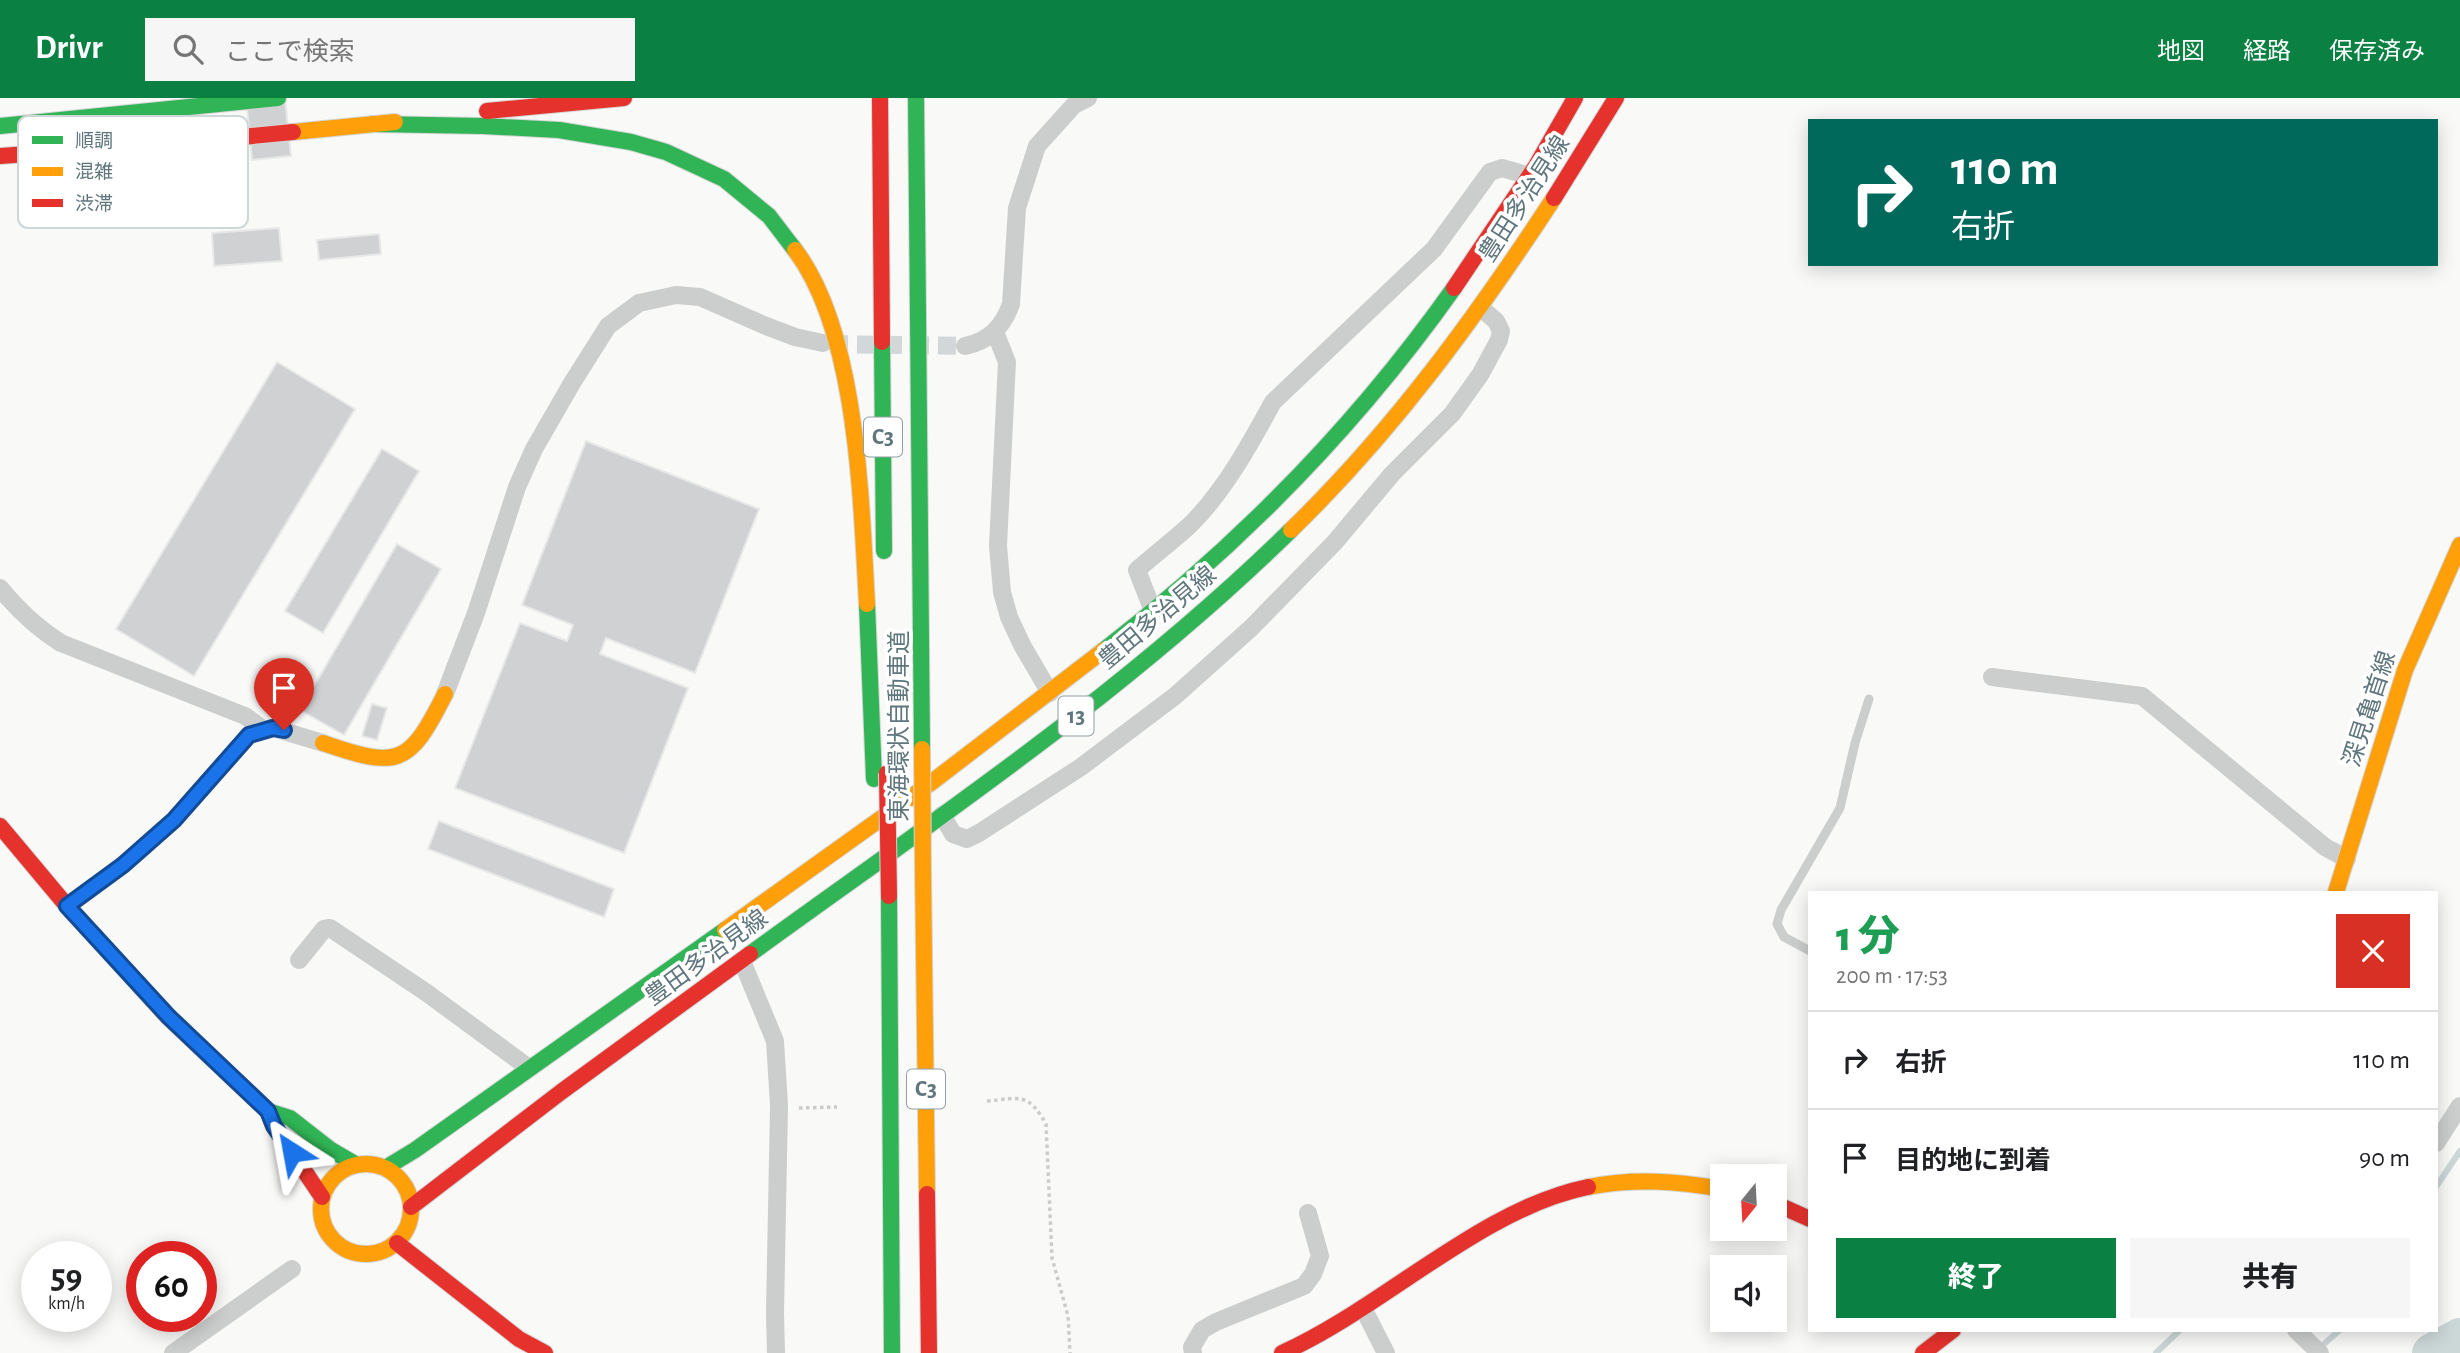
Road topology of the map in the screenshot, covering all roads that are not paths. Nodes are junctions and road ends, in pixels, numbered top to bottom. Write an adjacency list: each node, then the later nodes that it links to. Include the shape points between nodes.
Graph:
1 (278, 98): 8 (main road)
2 (624, 98): 10 (main road)
3 (916, 98): 21 (main road, 東海環状自動車道 / C3)
4 (1088, 98): 18 (street, via 1074,105 1037,146 1017,208 1011,304)
5 (1575, 98): 16 (main road, 豊田多治見線 / 13)
6 (1616, 98): 17 (main road, 豊田多治見線 / 13)
7 (880, 99): 23 (main road, C3)
8 (99, 116)
9 (18, 124): 11 (main road)
10 (373, 124): 12 (main road); 33 (main road, via 560,131 664,151 723,177 770,217 792,243 823,299 851,405)
11 (0, 126)
12 (248, 136)
13 (933, 139): 21 (main road)
14 (18, 155): 15 (main road)
15 (0, 156)
16 (1530, 176): 25 (main road, 豊田多治見線 / 13, via 1474,262 1369,397 1250,523); 25 (street, via 1502,168 1490,172 1434,249 1273,402 1215,497 1137,570)
17 (1481, 308): 34 (main road, 豊田多治見線 / 13, via 1416,393 1318,505 1121,681); 34 (street, via 1501,331 1480,375 1439,428 1251,628 1175,696 1081,767 979,833 967,839 953,834)
18 (995, 332): 20 (street); 28 (street, via 1007,362 998,546 1002,592 1022,645)
19 (823, 344): 29 (street, via 766,326 700,297 676,295 639,303 608,326 565,394 517,486)
20 (965, 346)
21 (920, 445): 62 (main road, 東海環状自動車道 / C3, bridge)
22 (2460, 545): 36 (main road, 深見亀首線, via 2405,670)
23 (885, 569)
24 (0, 588): 31 (street, via 16,608 61,643 245,716)
25 (1153, 611): 28 (main road, 豊田多治見線 / 13)
26 (1992, 677): 36 (street, via 2142,696 2325,848)
27 (886, 678): 33 (main road, 東海環状自動車道 / C3)
28 (1050, 693): 42 (main road, 豊田多治見線 / 13, via 935,780)
29 (445, 694): 32 (main road, via 419,742 394,760 357,755)
30 (1869, 699): 39 (lane, via 1840,808 1777,924 1784,937)
31 (263, 729): 32 (street, via 284,730); 38 (street, via 249,735 174,820)
32 (323, 743)
33 (881, 776): 61 (main road, 東海環状自動車道 / C3, bridge, via 889,928)
34 (942, 815): 41 (main road, 豊田多治見線 / 13)
35 (0, 826): 38 (main road)
36 (2347, 859): 37 (main road, 深見亀首線)
37 (2336, 891)
38 (67, 906): 44 (main road, via 169,1017)
39 (1808, 950)
40 (299, 960): 42 (street, via 324,929 330,928)
41 (742, 961): 50 (main road, 豊田多治見線 / 13); 60 (street, via 775,1041 779,1105)
42 (528, 1068): 47 (main road, 豊田多治見線 / 13)
43 (2460, 1106): 45 (street)
44 (268, 1111): 46 (main road, via 290,1118); 49 (main road)
45 (2438, 1140)
46 (355, 1164): 47 (main road); 49 (main road, via 333,1178)
47 (387, 1167): 50 (main road, via 409,1191)
48 (1710, 1187): 56 (main road, via 1651,1180 1601,1185 1544,1201 1481,1232)
49 (321, 1197): 54 (main road, via 322,1221 339,1245 368,1255)
50 (411, 1208): 54 (main road, via 411,1220)
51 (1787, 1209): 53 (main road)
52 (1308, 1213): 63 (street, via 1320,1256 1304,1286 1202,1330)
53 (1808, 1218)
54 (397, 1243): 59 (main road, via 519,1339)
55 (292, 1269): 58 (street)
56 (1363, 1308): 64 (main road); 65 (street)
57 (1949, 1332): 66 (main road)
58 (173, 1353)
59 (545, 1353)
60 (776, 1353)
61 (891, 1353)
62 (929, 1353)
63 (1193, 1353)
64 (1282, 1353)
65 (1385, 1353)
66 (1923, 1353)

